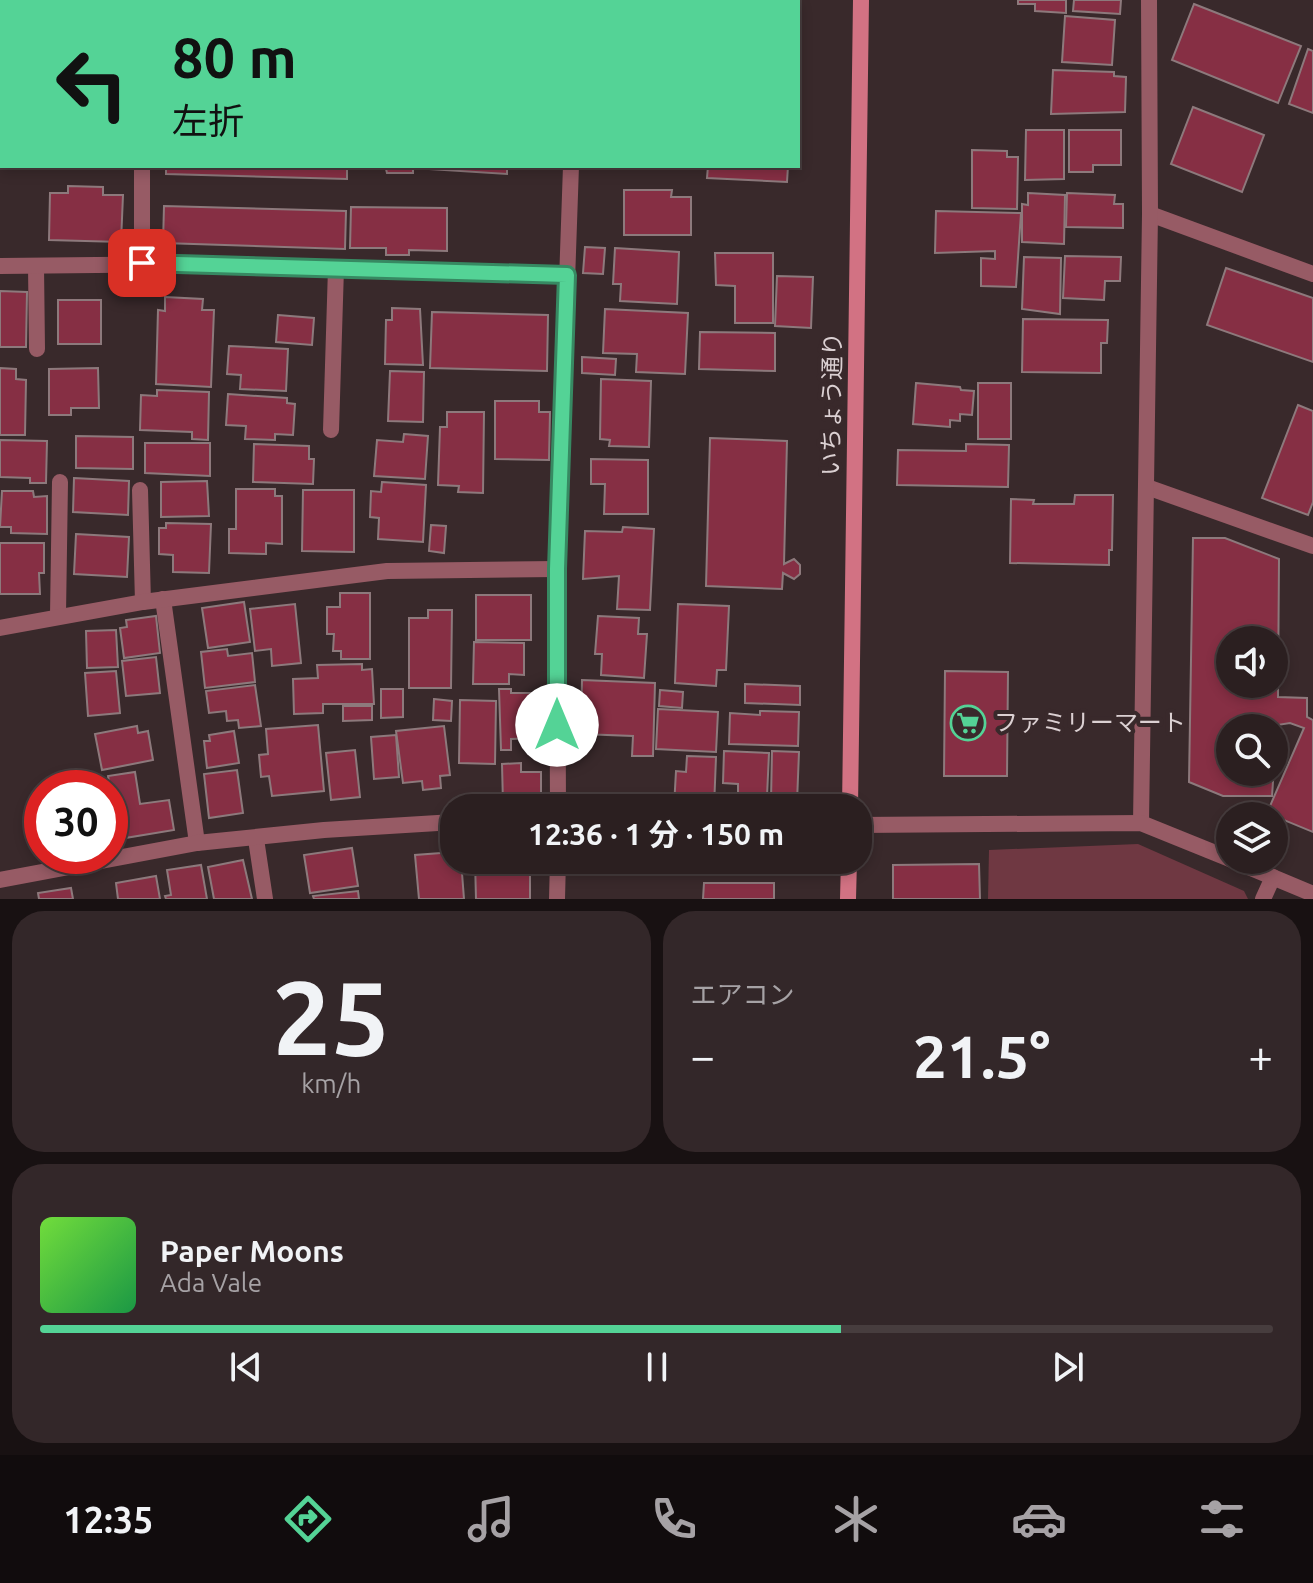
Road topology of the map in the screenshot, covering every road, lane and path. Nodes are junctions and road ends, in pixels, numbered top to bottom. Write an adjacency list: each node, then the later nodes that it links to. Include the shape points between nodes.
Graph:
1 (861, 0): 24 (street, いちょう通り)
2 (1149, 0): 5 (street)
3 (142, 168): 6 (street)
4 (571, 168): 11 (street)
5 (1150, 214): 10 (street); 15 (street)
6 (142, 263): 8 (street); 9 (street)
7 (0, 266): 8 (street)
8 (36, 266): 12 (street)
9 (336, 268): 11 (street); 13 (street)
10 (1313, 274)
11 (567, 275): 18 (street)
12 (37, 349)
13 (331, 430)
14 (60, 482): 21 (street)
15 (1147, 487): 17 (street); 26 (street)
16 (140, 490): 20 (street)
17 (1313, 546)
18 (557, 569): 19 (street, via 387,571); 23 (street)
19 (163, 599): 20 (street); 29 (street)
20 (143, 602): 21 (street)
21 (58, 615): 22 (street)
22 (0, 628)
23 (558, 794)
24 (850, 794)
25 (440, 823): 28 (street)
26 (1141, 823): 27 (street); 30 (street)
27 (872, 825)
28 (256, 839): 29 (street); 38 (street)
29 (197, 843): 35 (street)
30 (1216, 854)
31 (558, 874): 39 (street)
32 (849, 874): 40 (street)
33 (1266, 874): 34 (street)
34 (1273, 877): 36 (street); 41 (street)
35 (0, 882): 37 (street)
36 (1313, 894)
37 (2, 899)
38 (265, 899)
39 (557, 899)
40 (848, 899)
41 (1263, 899)

